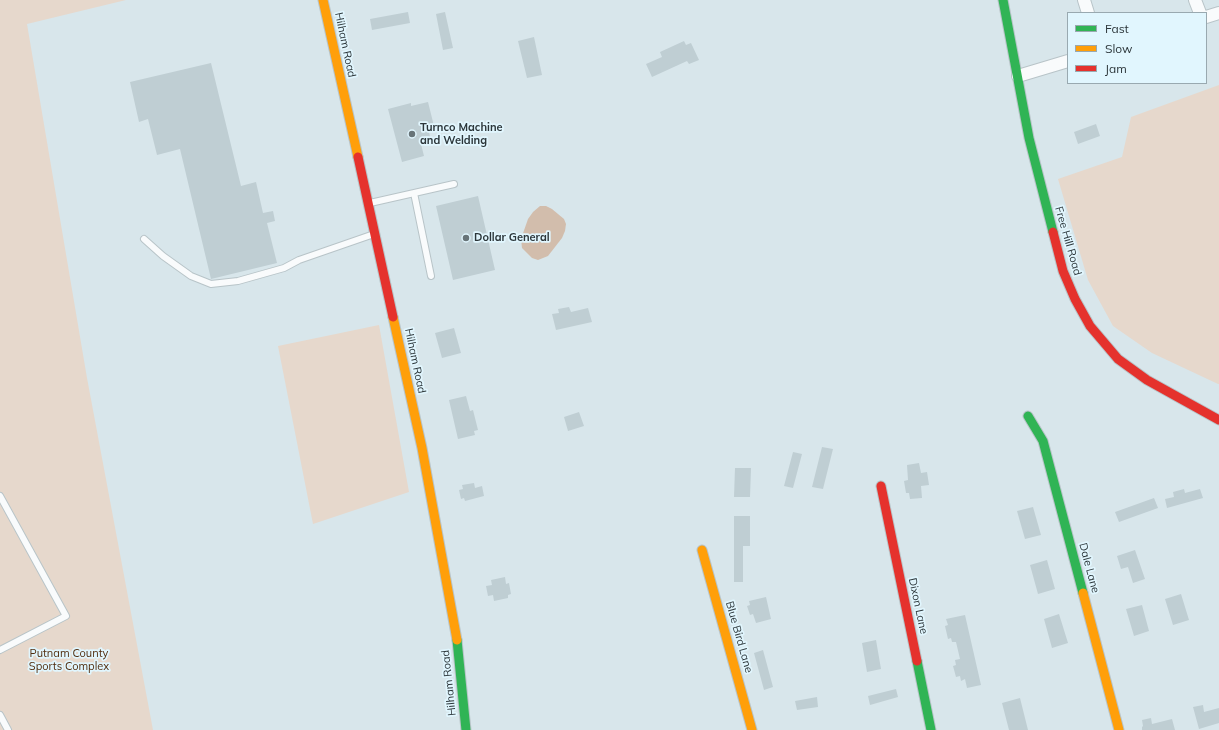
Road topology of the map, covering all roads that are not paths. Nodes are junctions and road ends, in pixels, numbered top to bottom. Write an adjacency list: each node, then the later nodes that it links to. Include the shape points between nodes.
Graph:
1 (323, 0): 13 (street, Hilham Road)
2 (1003, 0): 10 (street, Free Hill Road)
3 (1084, 0): 5 (street)
4 (1196, 0): 6 (street)
5 (1088, 12)
6 (1200, 12)
7 (1219, 13): 8 (street)
8 (1207, 18)
9 (1067, 60): 10 (street)
10 (1018, 76): 18 (street, Free Hill Road, via 1030,138 1063,271 1090,326 1118,359 1147,380)
11 (454, 184): 12 (lane)
12 (414, 193): 13 (lane); 16 (lane)
13 (368, 203): 14 (street, Hilham Road)
14 (375, 234): 15 (lane, via 299,260 284,268 238,281 211,284 191,276); 25 (street, Hilham Road, via 422,448 457,641)
15 (144, 239)
16 (431, 276)
17 (1028, 416): 28 (street, Dale Lane, via 1043,441)
18 (1219, 420)
19 (881, 486): 27 (street, Dixon Lane)
20 (0, 496): 22 (lane, via 66,616)
21 (702, 550): 26 (street, Blue Bird Lane)
22 (0, 650)
23 (0, 716): 24 (lane)
24 (8, 730)
25 (466, 730)
26 (752, 730)
27 (931, 730)
28 (1119, 730)

